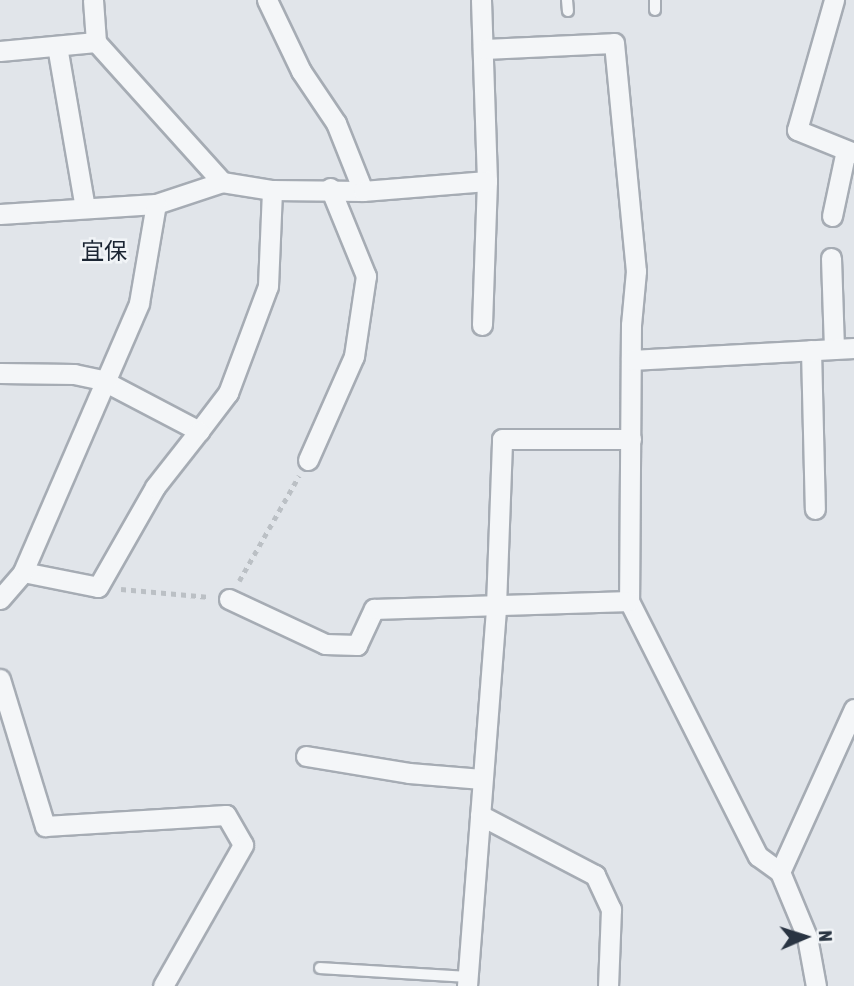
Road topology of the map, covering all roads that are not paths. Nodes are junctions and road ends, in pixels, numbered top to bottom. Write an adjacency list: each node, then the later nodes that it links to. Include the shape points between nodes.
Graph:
1 (267, 0): 14 (street, via 301,71 336,123)
2 (481, 0): 7 (street)
3 (834, 0): 9 (street, via 797,130)
4 (98, 1): 5 (street)
5 (96, 42): 6 (street); 11 (street)
6 (57, 46): 8 (street); 16 (street)
7 (483, 49): 10 (street); 24 (street, via 614,43 635,271)
8 (0, 51)
9 (850, 152): 18 (street)
10 (487, 181): 14 (street); 20 (street)
11 (222, 182): 13 (street); 15 (street)
12 (330, 188): 13 (street); 14 (street); 29 (street, via 366,276 354,356)
13 (272, 190): 27 (street, via 268,286 228,393)
14 (363, 191)
15 (156, 204): 16 (street); 26 (street, via 139,303)
16 (85, 208): 17 (street)
17 (0, 214)
18 (832, 216)
19 (831, 258): 22 (street)
20 (482, 326)
21 (854, 348): 22 (street)
22 (834, 349): 23 (street)
23 (811, 350): 24 (street); 30 (street)
24 (631, 360): 28 (street)
25 (0, 373): 26 (street, via 74,374)
26 (102, 380): 27 (street); 31 (street)
27 (199, 431): 31 (street, via 155,487 98,587)
28 (631, 439): 34 (street); 35 (street, via 502,439)
29 (308, 460)
30 (815, 509)
31 (23, 572): 32 (street)
32 (0, 599)
33 (229, 599): 35 (street, via 325,644 357,645 374,609)
34 (629, 601): 35 (street); 41 (street, via 758,856)
35 (496, 606): 39 (street)
36 (0, 679): 44 (street, via 45,826 226,815 243,845)
37 (854, 709): 41 (street)
38 (306, 756): 39 (street)
39 (482, 779): 40 (street)
40 (480, 815): 43 (street); 45 (street, via 595,875 611,909)
41 (780, 872): 46 (street, via 807,937)
42 (320, 968): 43 (lane)
43 (467, 982)
44 (163, 986)
45 (608, 986)
46 (816, 986)

